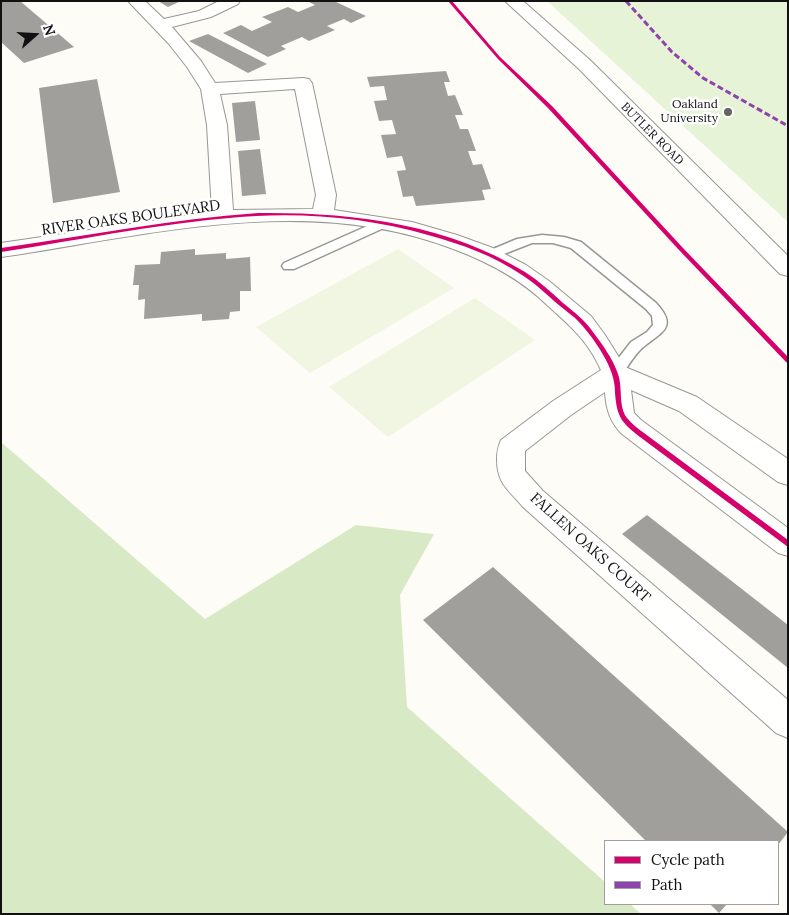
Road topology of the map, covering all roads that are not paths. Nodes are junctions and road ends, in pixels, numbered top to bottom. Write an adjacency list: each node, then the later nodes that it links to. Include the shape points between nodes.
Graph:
1 (136, 1): 4 (street)
2 (232, 1): 4 (street, via 206,14)
3 (513, 1): 12 (street, BUTLER ROAD, via 573,54)
4 (162, 25): 5 (street)
5 (210, 89): 6 (street, via 303,83 326,195); 7 (street)
6 (322, 215): 7 (street, RIVER OAKS BOULEVARD); 8 (street, RIVER OAKS BOULEVARD)
7 (223, 217): 9 (street, RIVER OAKS BOULEVARD)
8 (383, 224): 10 (street, RIVER OAKS BOULEVARD, via 452,240); 11 (lane)
9 (1, 250)
10 (491, 255): 13 (street, RIVER OAKS BOULEVARD, via 538,283 585,325); 13 (lane, via 527,240 544,237 561,240 576,245 651,306 659,315 660,326 636,345)
11 (289, 266)
12 (788, 269)
13 (615, 373): 14 (street, via 688,404); 15 (street, RIVER OAKS BOULEVARD, via 622,417); 16 (street, FALLEN OAKS COURT, via 511,447 512,474 540,506)
14 (788, 474)
15 (788, 544)
16 (788, 722)

